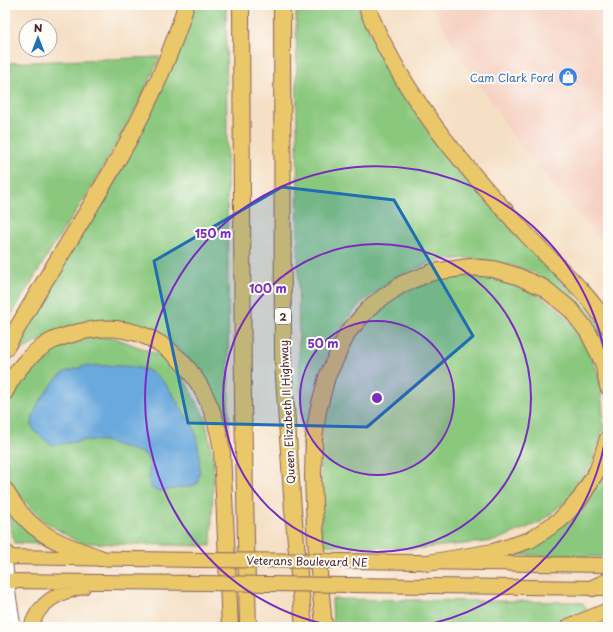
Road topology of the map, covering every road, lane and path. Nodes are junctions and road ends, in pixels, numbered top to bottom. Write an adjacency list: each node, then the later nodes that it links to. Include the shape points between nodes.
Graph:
1 (186, 5): 6 (highway, via 171,51 142,117)
2 (241, 5): 23 (highway, via 243,390)
3 (282, 5): 24 (highway, Queen Elizabeth II Highway / 2, via 283,364)
4 (366, 5): 5 (highway, via 404,82 428,117 479,183 582,292)
5 (608, 326)
6 (5, 350)
7 (608, 387): 25 (highway, via 603,362 588,332 571,310 544,288 517,276 493,269 469,267 433,272 402,284 372,305 348,332 327,377 318,411 313,476)
8 (5, 392): 22 (highway, via 22,366 42,348 52,340 82,330 117,328 141,334 162,346 184,364 208,399 219,433 223,467)
9 (608, 438): 13 (highway, via 598,470 580,499 560,520 530,540 500,550)
10 (5, 490): 12 (highway, via 18,511 44,535)
11 (5, 555): 12 (main road, Veterans Boulevard NE); 15 (street)
12 (100, 558): 13 (main road, Veterans Boulevard NE, bridge)
13 (428, 563): 14 (main road, Veterans Boulevard NE)
14 (608, 565)
15 (6, 581): 17 (main road, Veterans Boulevard NE); 20 (street)
16 (608, 581): 18 (highway)
17 (104, 582): 18 (main road, Veterans Boulevard NE, bridge); 21 (main road, via 66,591 52,598 41,608)
18 (601, 588)
19 (608, 611): 26 (highway)
20 (16, 627)
21 (31, 627)
22 (230, 627)
23 (248, 627)
24 (304, 627)
25 (324, 627)
26 (569, 627)

